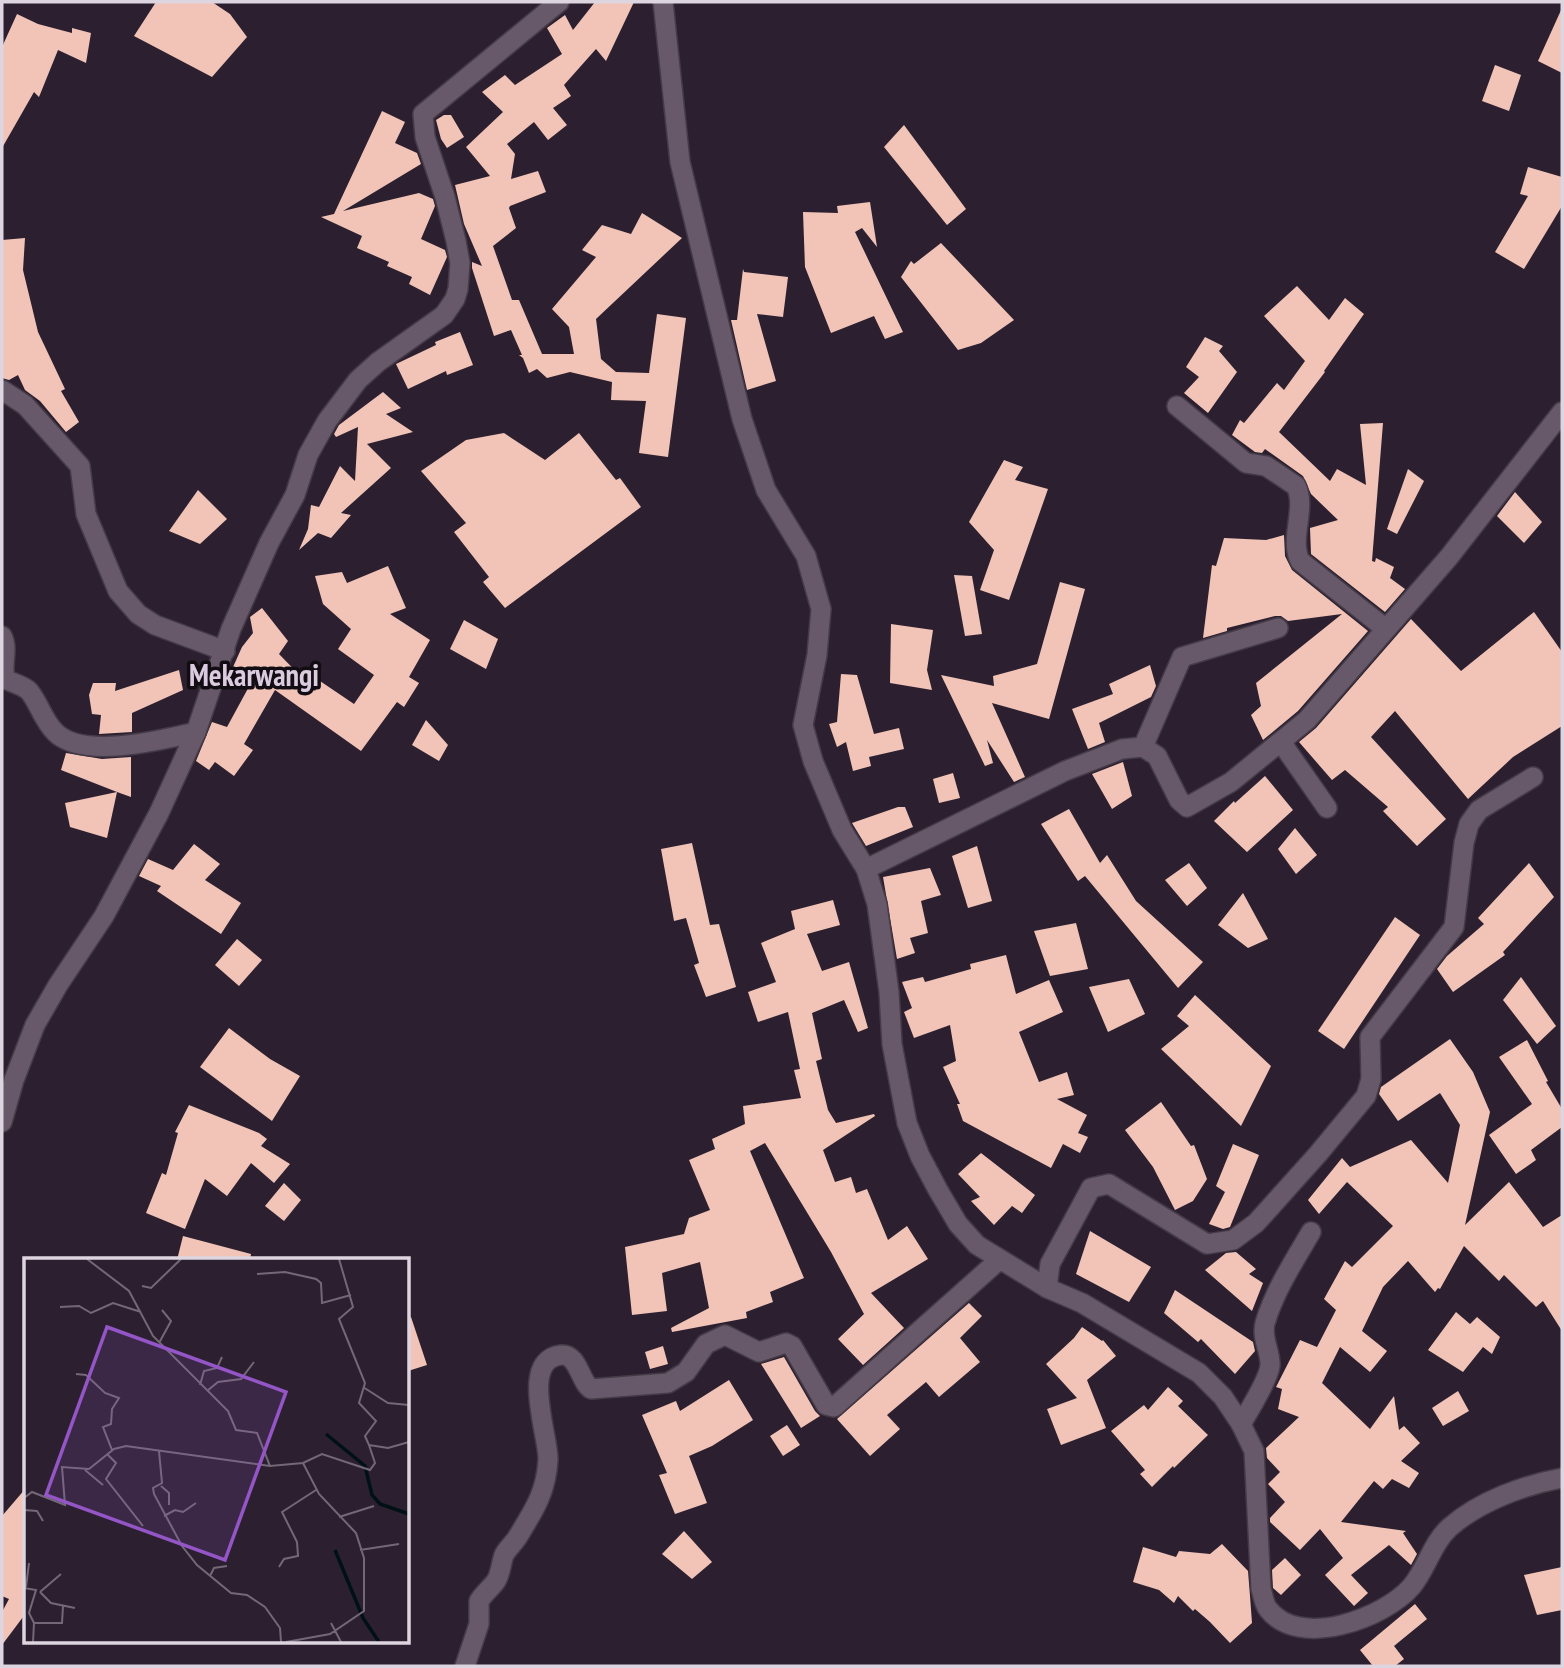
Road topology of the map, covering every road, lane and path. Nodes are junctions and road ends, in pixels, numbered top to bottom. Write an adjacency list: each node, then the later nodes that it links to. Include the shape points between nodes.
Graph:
1 (559, 2): 9 (street, via 423,114 425,137 458,252 455,299 444,315 358,380 327,421 264,554)
2 (663, 2): 15 (street, via 680,162 742,419 766,490 806,556 821,609 803,725 842,830)
3 (2, 390): 9 (street, via 25,405 80,466 88,521 118,591 155,625)
4 (1177, 406): 7 (street, via 1246,463 1266,466 1296,486 1300,561)
5 (1562, 412): 7 (street, via 1449,557)
6 (1278, 628): 12 (street, via 1182,657)
7 (1386, 629): 11 (street, via 1307,720)
8 (2, 636): 10 (street, via 4,677 28,690 47,723 63,739 128,747)
9 (225, 651): 10 (street)
10 (196, 732): 16 (street, via 104,916 35,1025)
11 (1281, 742): 12 (street, via 1231,782 1187,807 1157,756); 14 (street)
12 (1143, 747): 15 (street, via 1122,749 1065,771)
13 (1533, 777): 19 (street, via 1474,816 1464,844 1454,928 1370,1037 1371,1079 1366,1096 1256,1223 1233,1240 1207,1244 1109,1184 1091,1188 1050,1264)
14 (1327, 808)
15 (866, 869): 18 (street, via 877,904 892,1044 907,1123 919,1156 958,1224)
16 (2, 1122)
17 (1311, 1232): 20 (street, via 1266,1321 1270,1366)
18 (999, 1260): 19 (street); 22 (street, via 835,1407 826,1405 786,1343 759,1352 725,1335 706,1344 682,1376 661,1385 591,1389 568,1356 562,1354 547,1362 539,1398 548,1447 545,1486 505,1554 495,1583 479,1601 479,1623)
19 (1047, 1288): 20 (street, via 1082,1303 1199,1373)
20 (1241, 1424): 21 (street, via 1254,1451 1261,1589 1267,1608 1298,1629 1323,1628 1388,1607 1411,1587 1448,1528 1529,1485)
21 (1562, 1478)
22 (465, 1666)

